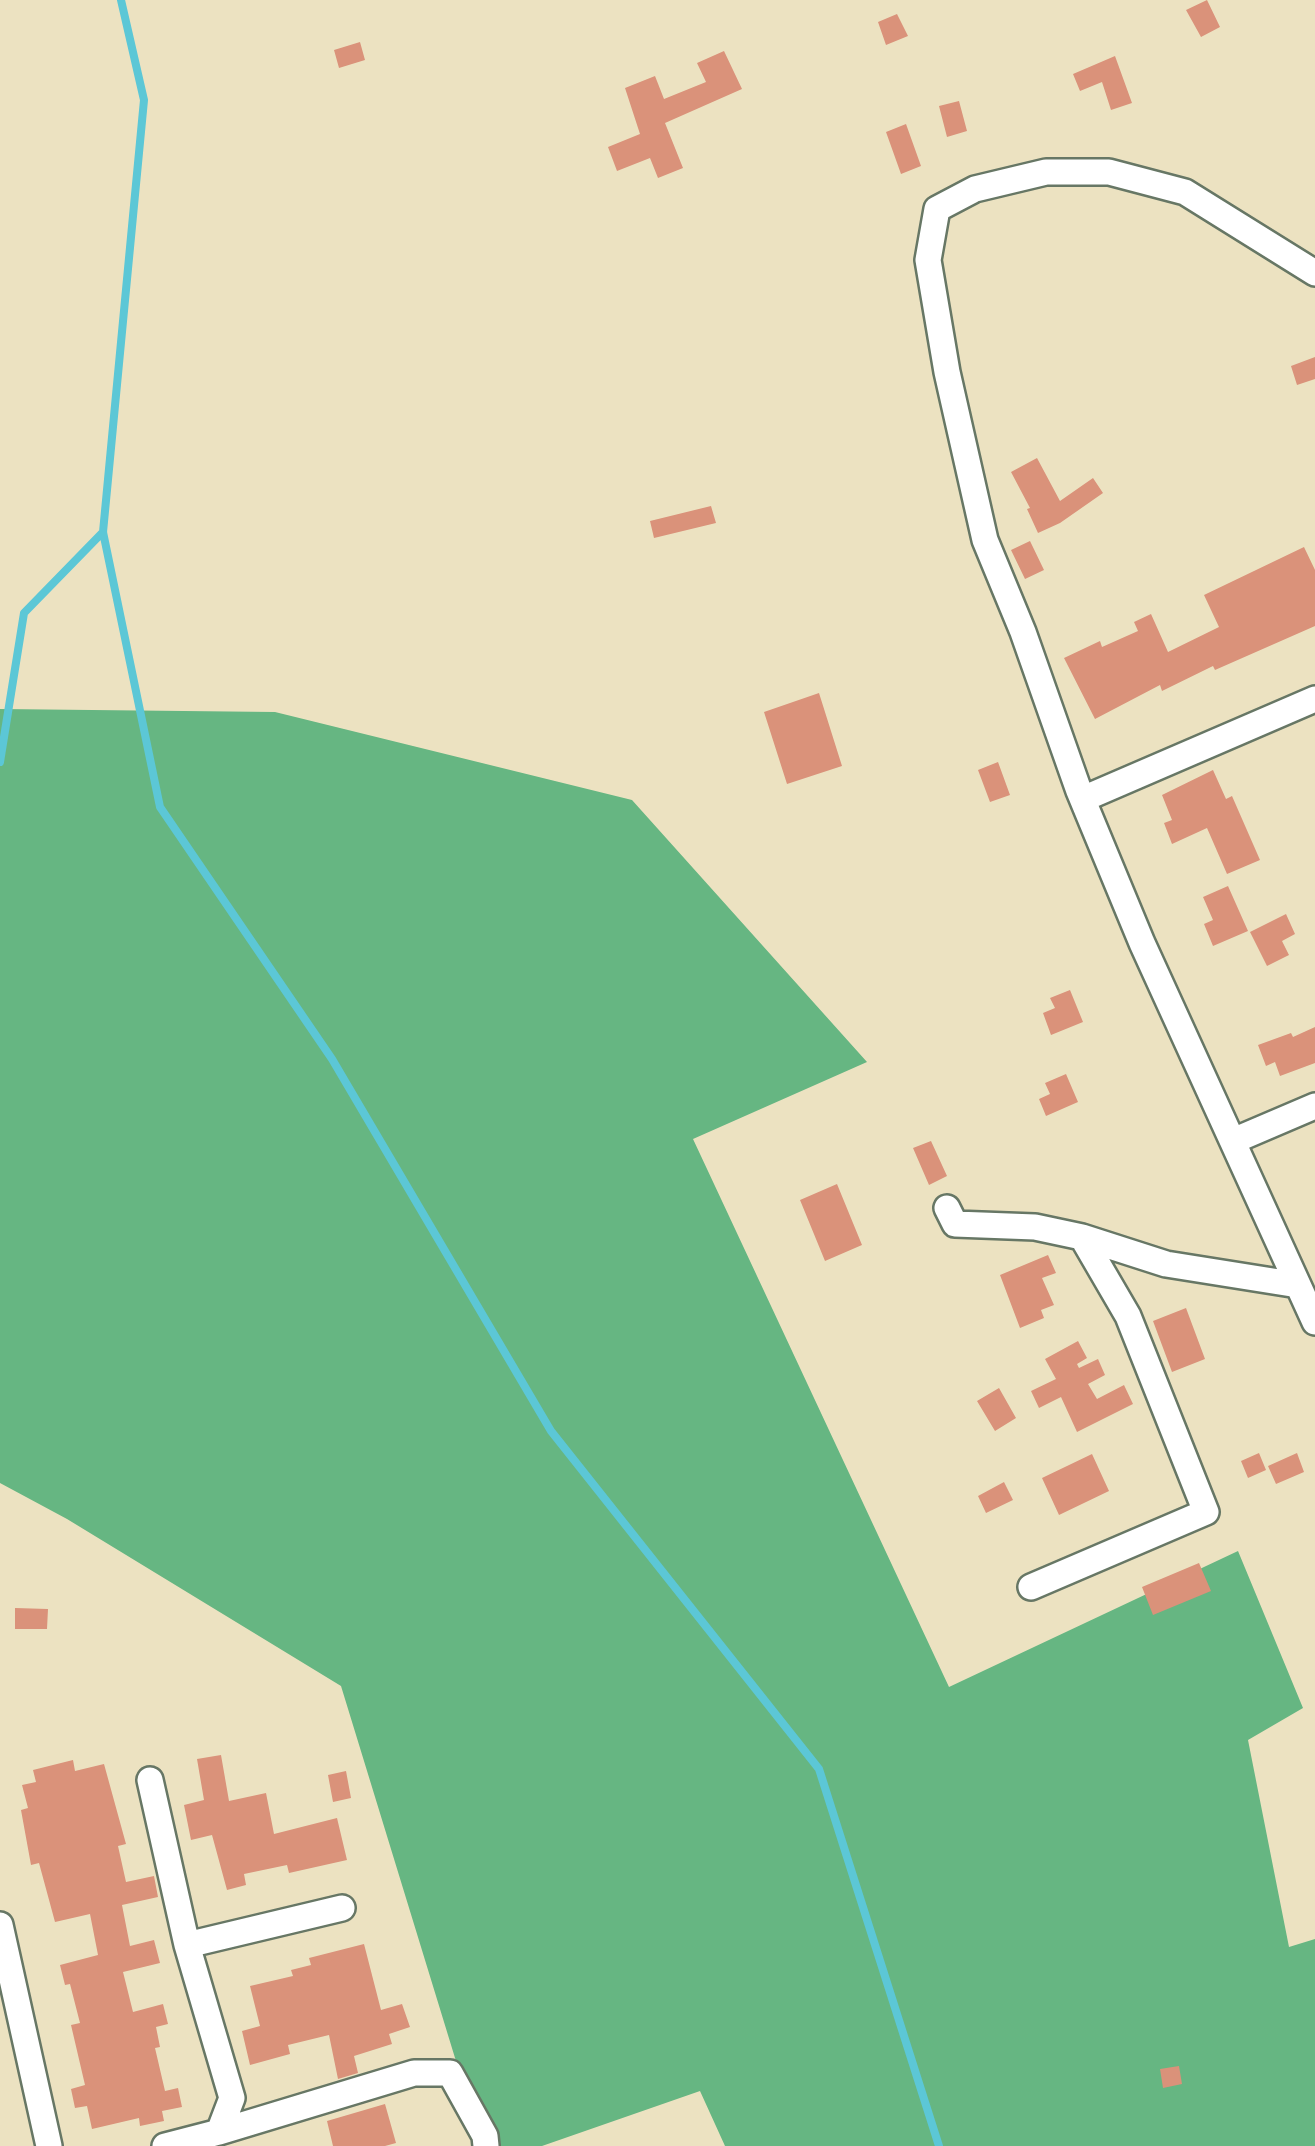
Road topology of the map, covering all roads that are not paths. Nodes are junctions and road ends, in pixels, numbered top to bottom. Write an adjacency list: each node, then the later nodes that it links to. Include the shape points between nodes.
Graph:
1 (1315, 273): 3 (street, via 1185,192 1109,172 1046,172 975,188 937,208 928,260 986,540)
2 (1315, 699): 3 (street)
3 (1083, 800): 5 (street)
4 (1315, 1106): 5 (street)
5 (1233, 1141): 8 (street)
6 (947, 1208): 7 (street, via 956,1224 1034,1227)
7 (1082, 1237): 8 (street, via 1166,1264); 10 (street, via 1128,1316 1206,1512)
8 (1298, 1285): 9 (street)
9 (1315, 1322)
10 (1031, 1587)
11 (150, 1780): 14 (street)
12 (342, 1908): 14 (street)
13 (0, 1925): 16 (street)
14 (188, 1945): 15 (street, via 232,2098)
15 (219, 2132): 17 (street); 18 (street, via 414,2073 450,2074)
16 (49, 2146)
17 (165, 2146)
18 (486, 2146)

